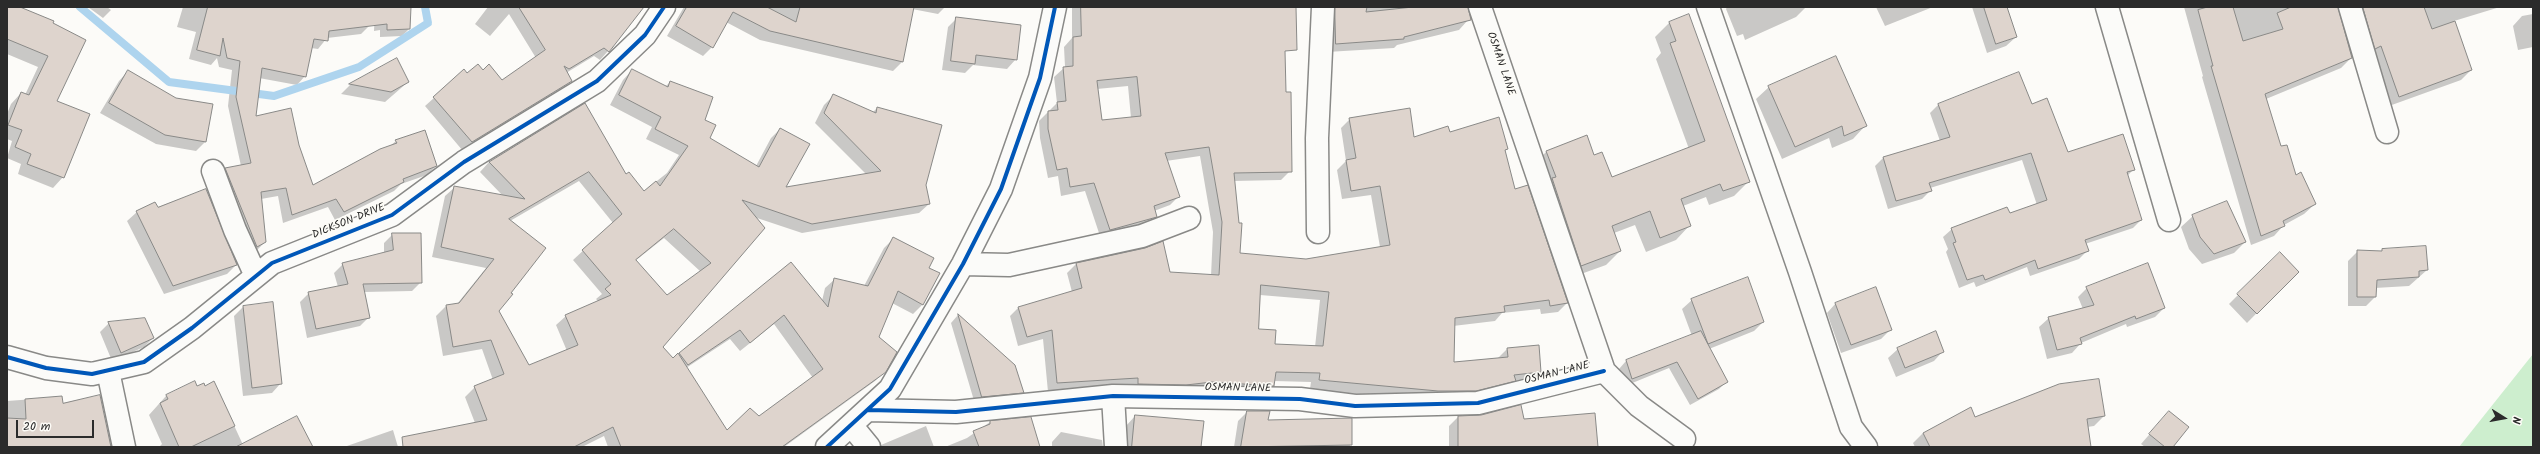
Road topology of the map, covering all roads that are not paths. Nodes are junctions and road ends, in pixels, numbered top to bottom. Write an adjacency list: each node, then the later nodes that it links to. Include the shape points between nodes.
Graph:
1 (664, 7): 14 (street, DICKSON DRIVE, via 645,35 597,81 464,162 392,215 272,263)
2 (1055, 7): 13 (street, via 1040,78 1001,189)
3 (1323, 7): 12 (street, via 1316,138)
4 (1480, 7): 17 (street, OSMAN LANE)
5 (1708, 7): 26 (street, via 1852,427)
6 (2107, 7): 11 (street)
7 (2350, 7): 8 (street)
8 (2387, 132)
9 (213, 171): 14 (street, via 234,230)
10 (1189, 218): 13 (street, via 1142,236 1009,265)
11 (2169, 220)
12 (1318, 232)
13 (963, 264): 19 (street, via 890,389)
14 (256, 276): 16 (street, DICKSON DRIVE, via 192,328 144,362)
15 (7, 358): 16 (street, DICKSON DRIVE, via 46,368 92,374)
16 (108, 371): 22 (street)
17 (1604, 371): 18 (street, OSMAN LANE, via 1478,403 1356,406 1300,399); 21 (street, OSMAN LANE, via 1639,406)
18 (1112, 396): 19 (street, OSMAN LANE, via 956,412); 25 (street)
19 (868, 410): 20 (street)
20 (851, 425): 23 (street); 24 (street)
21 (1684, 439)
22 (124, 447)
23 (827, 447)
24 (869, 447)
25 (1116, 447)
26 (1866, 447)

